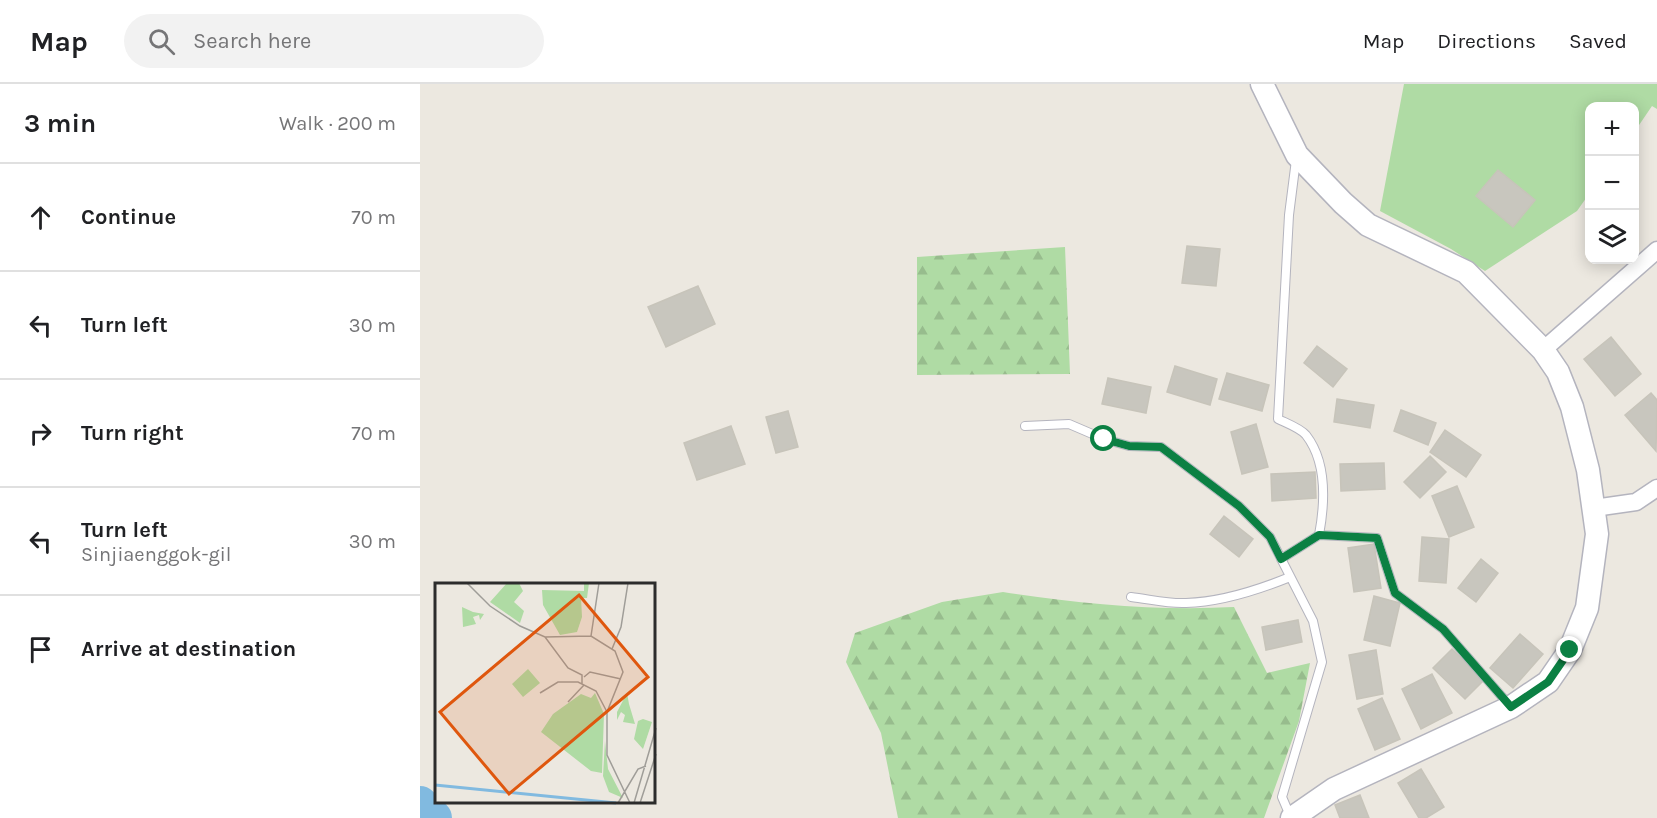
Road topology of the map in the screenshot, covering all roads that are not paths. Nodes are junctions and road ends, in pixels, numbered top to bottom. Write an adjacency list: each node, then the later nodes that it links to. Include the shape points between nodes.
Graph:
1 (1262, 84): 2 (street)
2 (1297, 155): 4 (street, via 1368,225 1466,272); 8 (lane, via 1289,215 1278,419 1305,434 1320,462 1323,514)
3 (1657, 250): 4 (street)
4 (1543, 350): 7 (street, via 1558,372 1572,407)
5 (1024, 426): 9 (lane, via 1069,424 1129,446 1161,447 1239,506 1270,537)
6 (1657, 488): 7 (street, via 1636,502)
7 (1594, 508): 12 (street, via 1597,534 1587,608 1570,650 1548,682)
8 (1319, 535): 9 (lane); 12 (lane, via 1377,538 1395,593 1443,629)
9 (1281, 559): 10 (lane)
10 (1290, 577): 11 (lane, via 1218,600 1185,604); 13 (lane, via 1313,621 1322,662 1282,797)
11 (1131, 597)
12 (1511, 707): 13 (street, via 1334,789)
13 (1292, 818)

